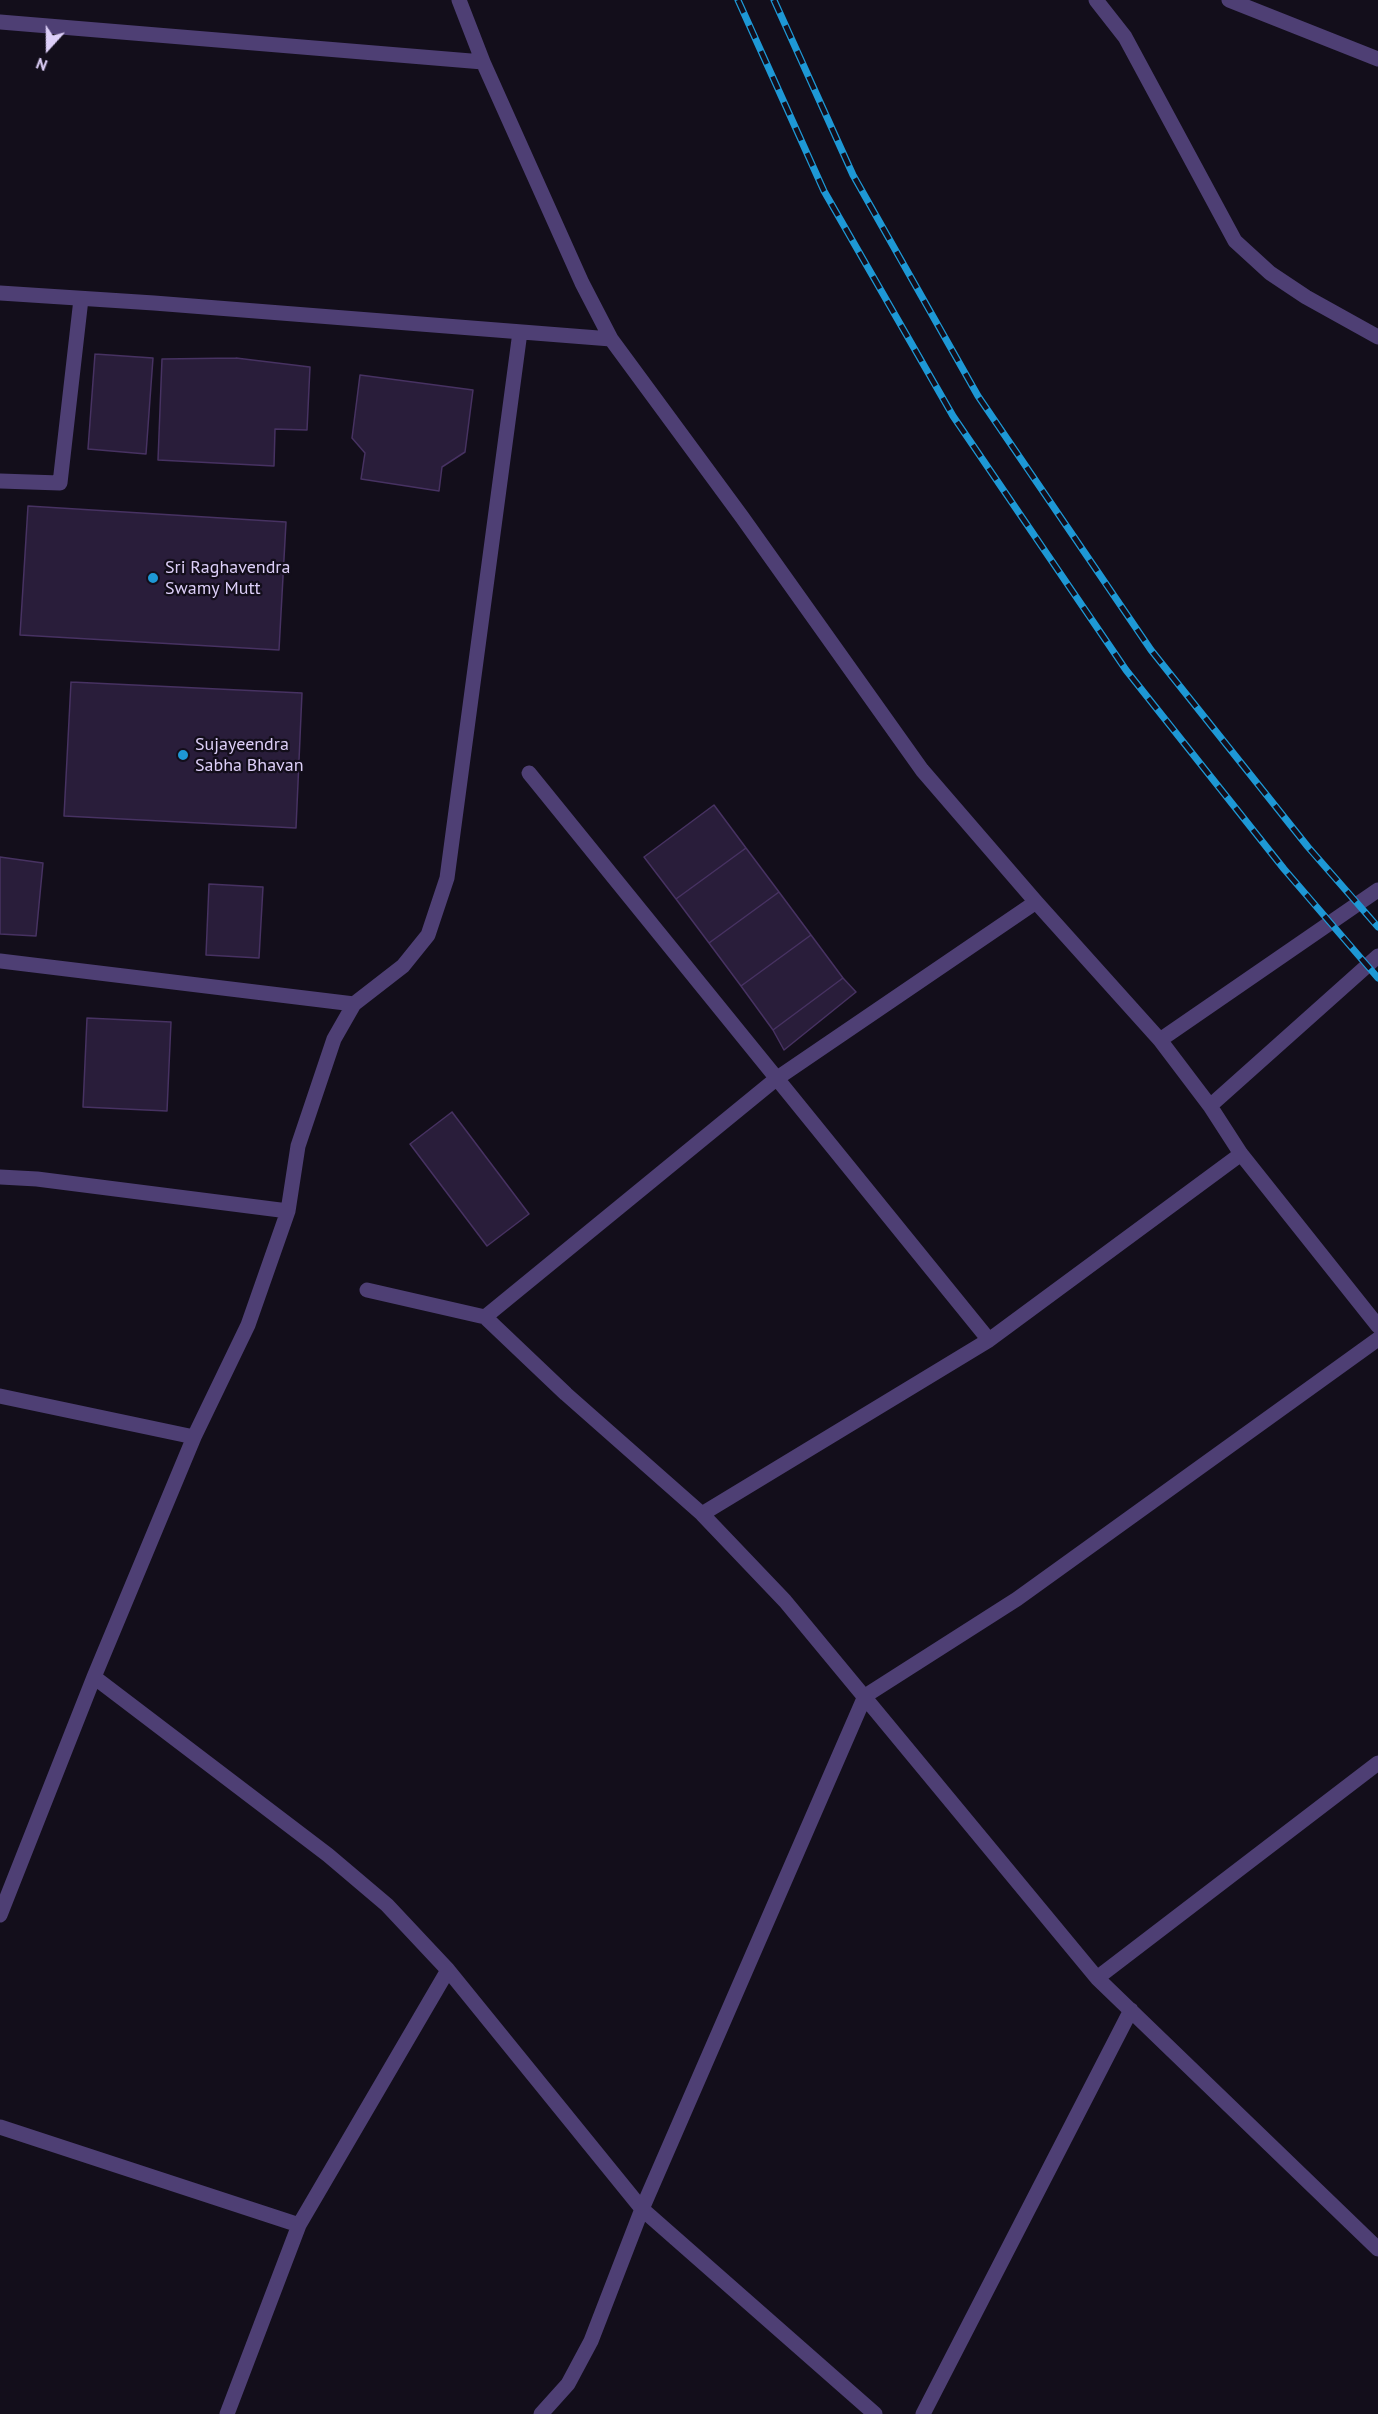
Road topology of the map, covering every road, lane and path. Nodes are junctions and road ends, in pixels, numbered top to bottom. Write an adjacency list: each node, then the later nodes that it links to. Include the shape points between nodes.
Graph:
1 (459, 0): 6 (street)
2 (1096, 0): 10 (street, via 1125,37 1235,241 1270,273)
3 (1228, 0): 5 (street)
4 (0, 22): 6 (street)
5 (1378, 59)
6 (483, 62): 11 (street)
7 (0, 293): 8 (street)
8 (81, 299): 9 (street); 12 (street, via 60,483)
9 (520, 332): 11 (street); 18 (street, via 447,878 428,935 404,966)
10 (1378, 337)
11 (611, 339): 15 (street, via 922,770)
12 (0, 481)
13 (529, 773): 20 (street)
14 (1378, 890): 19 (street)
15 (1036, 902): 19 (street); 20 (street)
16 (1378, 956): 21 (street)
17 (0, 961): 18 (street)
18 (354, 1004): 24 (street, via 334,1039 320,1076 298,1146)
19 (1160, 1040): 21 (street)
20 (776, 1079): 26 (street); 29 (street)
21 (1210, 1106): 22 (street)
22 (1241, 1154): 27 (street); 29 (street)
23 (0, 1177): 24 (street)
24 (288, 1211): 31 (street, via 248,1325)
25 (367, 1290): 26 (street)
26 (485, 1317): 32 (street)
27 (1378, 1326)
28 (1378, 1339): 34 (street, via 1017,1599)
29 (989, 1340): 32 (street)
30 (0, 1396): 31 (street)
31 (194, 1437): 33 (street)
32 (702, 1514): 34 (street, via 785,1600)
33 (94, 1677): 36 (street); 37 (street, via 328,1855 387,1905)
34 (865, 1696): 38 (street); 41 (street)
35 (1378, 1763): 38 (street)
36 (0, 1915)
37 (448, 1970): 41 (street); 42 (street)
38 (1097, 1978): 39 (street)
39 (1131, 2010): 43 (street); 47 (street)
40 (0, 2127): 42 (street)
41 (642, 2209): 45 (street, via 591,2342 568,2384); 46 (street)
42 (299, 2225): 44 (street)
43 (1378, 2249)
44 (226, 2414)
45 (541, 2414)
46 (875, 2414)
47 (923, 2414)

